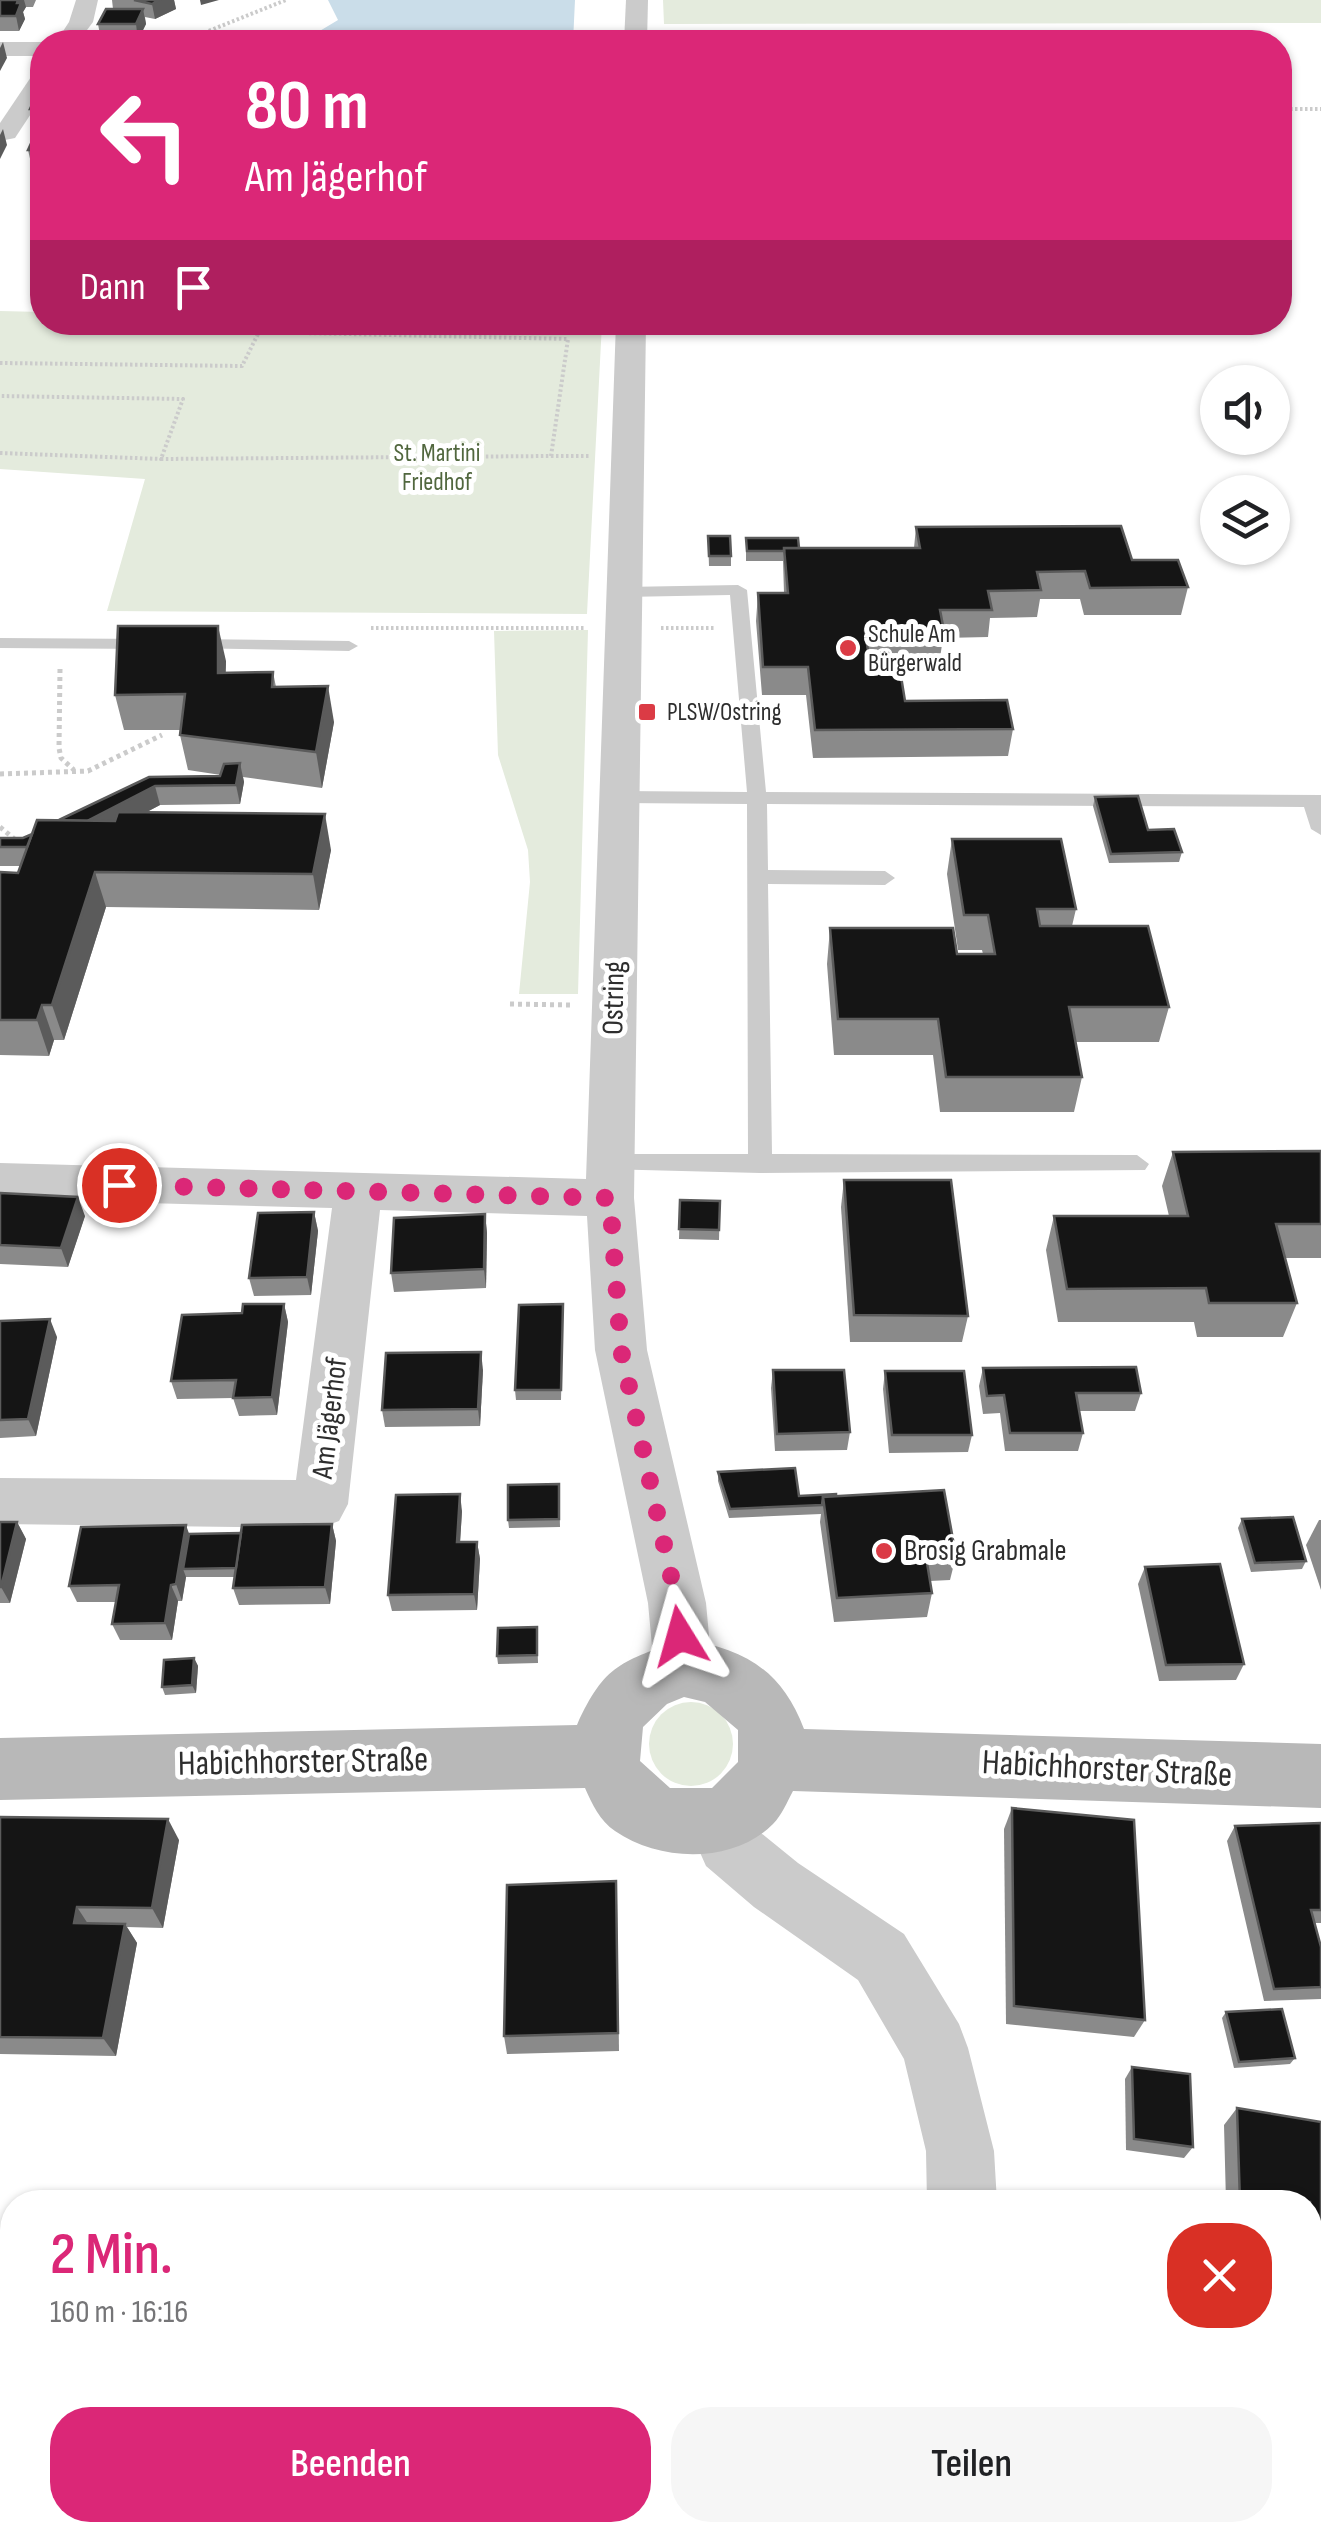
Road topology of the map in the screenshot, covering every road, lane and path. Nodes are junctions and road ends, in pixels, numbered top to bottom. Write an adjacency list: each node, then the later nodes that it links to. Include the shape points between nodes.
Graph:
1 (88, 0): 4 (street)
2 (286, 0): 5 (path)
3 (636, 0): 6 (street)
4 (75, 30)
5 (211, 30)
6 (636, 30)
7 (30, 48): 8 (street)
8 (0, 49)
9 (30, 97): 12 (street, via 6,134)
10 (1292, 110): 11 (path)
11 (1321, 110)
12 (0, 133)
13 (257, 335): 16 (path, via 242,366)
14 (413, 335): 19 (path, via 568,338 552,456)
15 (631, 335): 20 (street, Ostring)
16 (0, 363)
17 (0, 396): 19 (path, via 183,399)
18 (0, 454): 19 (path)
19 (161, 459)
20 (623, 610): 21 (path); 21 (lane, via 738,590); 28 (street, Ostring)
21 (741, 628): 29 (lane)
22 (0, 643): 23 (lane)
23 (61, 643): 24 (lane); 26 (path, via 59,748)
24 (350, 646)
25 (162, 734): 26 (path, via 88,771)
26 (75, 771): 27 (path)
27 (0, 774)
28 (618, 797): 29 (lane); 37 (street, Ostring)
29 (757, 798): 30 (lane); 34 (lane)
30 (1316, 801): 32 (lane)
31 (0, 827): 33 (path)
32 (1321, 829)
33 (23, 846)
34 (758, 877): 35 (lane); 38 (lane)
35 (885, 878)
36 (510, 1004): 37 (path)
37 (614, 1005): 41 (street, Ostring)
38 (760, 1164): 39 (lane); 41 (lane)
39 (1137, 1164)
40 (0, 1181): 42 (street)
41 (610, 1181): 42 (street); 44 (street, Ostring, via 621,1350 677,1603)
42 (358, 1192): 43 (street, Am Jägerhof, via 320,1504)
43 (0, 1501)
44 (684, 1668): 45 (main road, via 657,1674 625,1696 607,1730); 46 (main road, via 708,1670 751,1693 765,1712)
45 (606, 1756): 47 (main road, Habichhorster Straße); 49 (main road, via 614,1783 658,1820)
46 (773, 1759): 48 (main road, Habichhorster Straße); 49 (main road, via 754,1797)
47 (0, 1769)
48 (1321, 1776)
49 (717, 1820): 50 (street, via 728,1845 880,1957 935,2048 960,2150)
50 (962, 2190)

